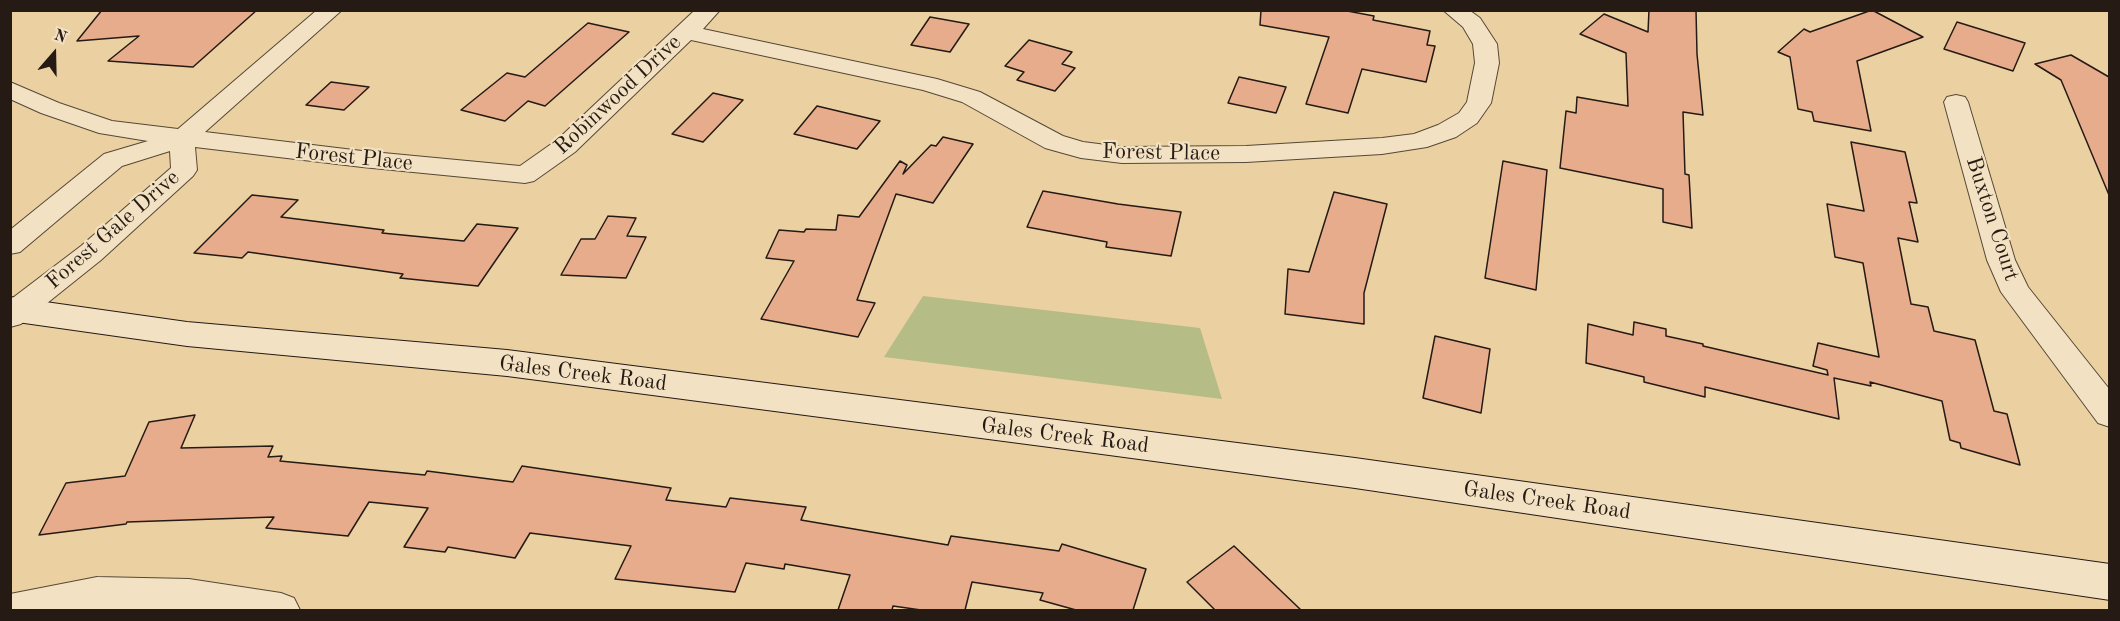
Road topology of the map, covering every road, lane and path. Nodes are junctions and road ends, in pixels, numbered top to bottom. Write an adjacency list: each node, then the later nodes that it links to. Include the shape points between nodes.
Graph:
1 (331, 10): 7 (street, Forest Gale Drive)
2 (709, 10): 4 (street, Robinwood Drive)
3 (1454, 10): 4 (street, Forest Place, via 1472,23 1485,44 1484,84 1479,104 1468,118 1447,131 1418,141 1246,154 1122,155 1081,150 1054,142 970,97 928,84)
4 (686, 32): 8 (street, Robinwood Drive, via 566,146)
5 (10, 88): 7 (street, Forest Place, via 50,108 108,129)
6 (1956, 102): 11 (street, Buxton Court, via 2001,260 2016,292)
7 (182, 139): 8 (street, Forest Place); 9 (street, Forest Gale Drive, via 113,160); 10 (street, Forest Gale Drive, via 184,170 99,246)
8 (525, 175)
9 (10, 245)
10 (13, 312): 12 (main road, Gales Creek Road, via 187,334 507,363 1355,473)
11 (2109, 414)
12 (2109, 582)
13 (14, 610): 14 (street, via 97,594 189,596)
14 (281, 610)

